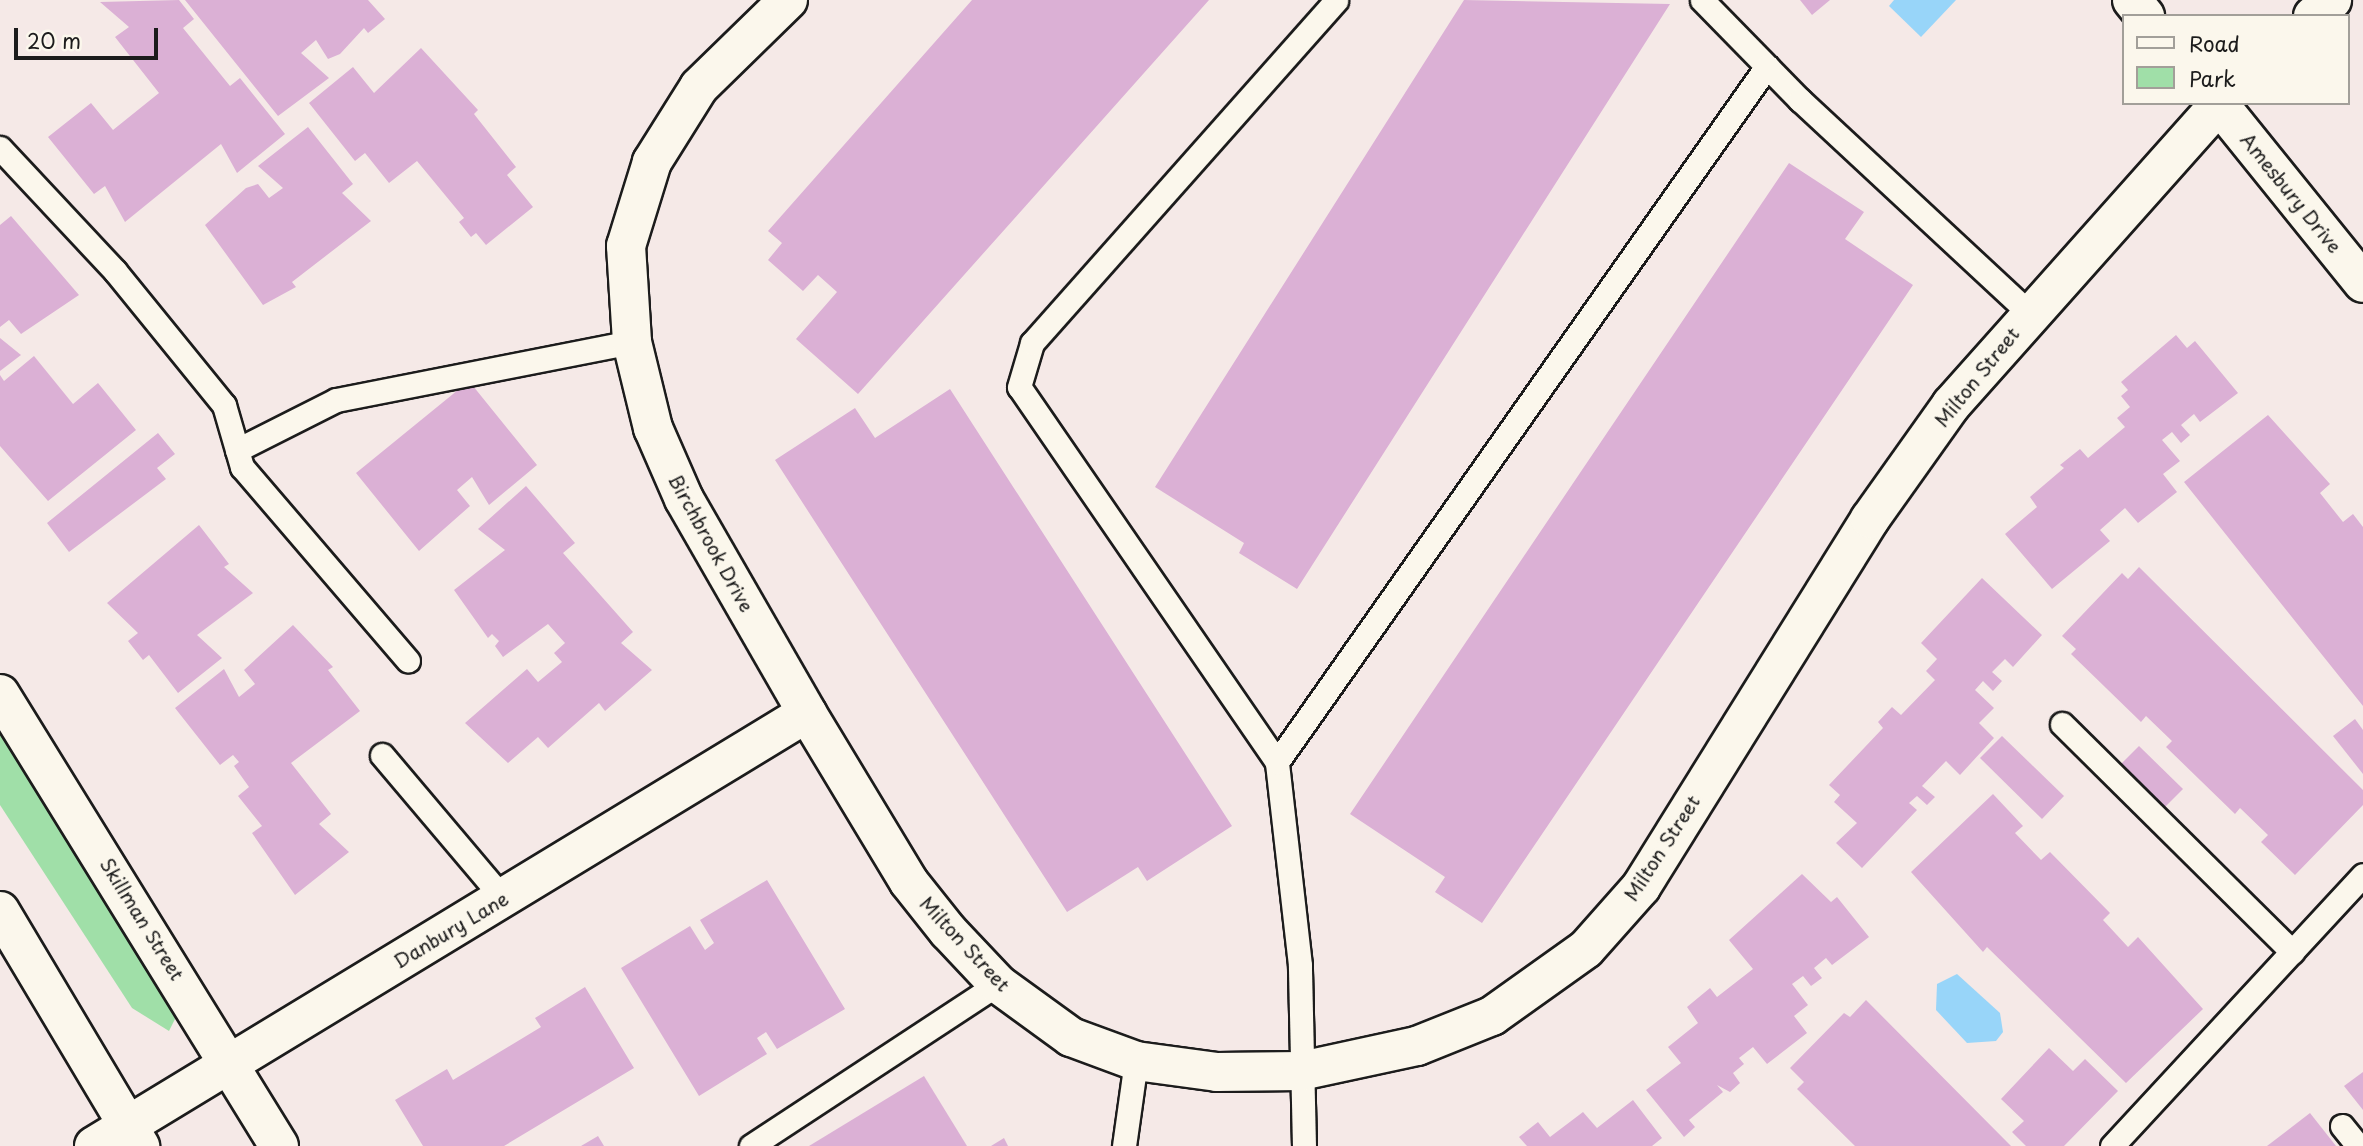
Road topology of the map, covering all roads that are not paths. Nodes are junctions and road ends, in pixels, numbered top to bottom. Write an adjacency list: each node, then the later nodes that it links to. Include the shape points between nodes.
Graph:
1 (788, 0): 14 (street, Birchbrook Drive, via 699,87 652,162 626,246)
2 (1336, 0): 21 (lane, via 1031,343 1019,387)
3 (1703, 0): 8 (lane)
4 (2132, 0): 6 (street)
5 (2332, 0): 7 (street)
6 (2143, 14)
7 (2315, 14)
8 (1767, 66): 13 (lane); 21 (lane)
9 (2217, 105): 13 (street, Milton Street)
10 (2221, 105): 12 (street, Amesbury Drive)
11 (0, 148): 15 (lane, via 115,271 224,405)
12 (2363, 283)
13 (2029, 313): 29 (street, Milton Street, via 1951,405 1870,519 1641,887 1586,948 1492,1016 1417,1046)
14 (632, 342): 15 (lane, via 335,400); 18 (street, Birchbrook Drive, via 653,428 684,499)
15 (237, 450): 16 (lane, via 242,467)
16 (408, 661)
17 (0, 694): 28 (street, Skillman Street)
18 (807, 713): 23 (street, Danbury Lane); 26 (street, Milton Street, via 909,881)
19 (2062, 724): 25 (lane)
20 (382, 755): 23 (lane)
21 (1277, 762): 29 (lane, via 1300,965)
22 (2363, 875): 25 (lane)
23 (503, 898): 28 (street, Danbury Lane)
24 (0, 911): 31 (street)
25 (2292, 952): 37 (lane)
26 (998, 984): 27 (street, Milton Street, via 1071,1037); 34 (lane)
27 (1136, 1061): 29 (street, Milton Street, via 1217,1072); 35 (lane)
28 (232, 1062): 31 (street, Danbury Lane); 33 (street, Skillman Street)
29 (1301, 1071): 36 (lane)
30 (2342, 1126): 38 (lane)
31 (134, 1135): 32 (street, Danbury Lane)
32 (94, 1146)
33 (279, 1146)
34 (751, 1146)
35 (1124, 1146)
36 (1304, 1146)
37 (2112, 1146)
38 (2358, 1146)

